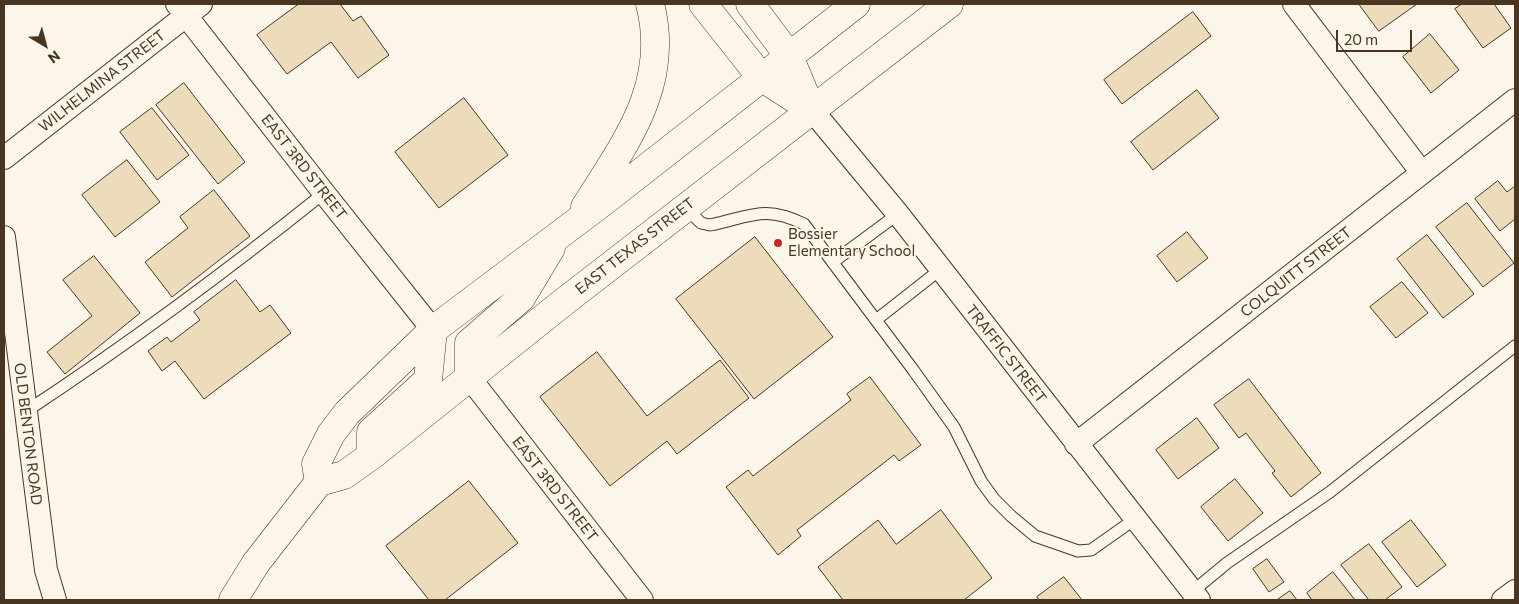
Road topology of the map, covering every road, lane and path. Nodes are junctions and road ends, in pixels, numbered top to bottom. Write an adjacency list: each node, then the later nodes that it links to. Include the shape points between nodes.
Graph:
1 (650, 4): 17 (main road, via 656,39 654,63 639,118 629,139)
2 (703, 4): 9 (main road, TRAFFIC STREET)
3 (750, 4): 8 (main road, TRAFFIC STREET)
4 (856, 4): 8 (main road)
5 (949, 4): 11 (main road, EAST TEXAS STREET)
6 (1294, 4): 13 (street)
7 (188, 8): 12 (street, WILHELMINA STREET); 14 (street, EAST 3RD STREET)
8 (789, 56): 9 (main road); 11 (main road, TRAFFIC STREET)
9 (761, 77): 11 (main road, TRAFFIC STREET); 17 (main road)
10 (1515, 100): 13 (street, COLQUITT STREET)
11 (811, 109): 15 (main road, EAST TEXAS STREET); 16 (street, TRAFFIC STREET)
12 (4, 158)
13 (1422, 173): 26 (street, COLQUITT STREET)
14 (324, 193): 22 (street, EAST 3RD STREET); 25 (lane, via 126,344)
15 (686, 208): 19 (lane, via 701,223 710,225 770,212 788,216 804,224); 24 (main road, EAST TEXAS STREET)
16 (898, 214): 19 (lane); 20 (street, TRAFFIC STREET)
17 (566, 230): 22 (main road); 24 (main road, via 521,298 469,343)
18 (4, 237): 25 (street, OLD BENTON ROAD)
19 (833, 262): 21 (lane)
20 (941, 270): 21 (lane); 26 (street, TRAFFIC STREET)
21 (876, 320): 29 (lane, via 954,427 981,481 994,499 1035,536 1078,551 1092,550)
22 (433, 330): 27 (main road, via 428,380 372,432); 28 (main road, via 347,412 316,464)
23 (1515, 346): 31 (lane, via 1330,492 1227,563)
24 (469, 377): 27 (main road, EAST TEXAS STREET); 34 (street, EAST 3RD STREET)
25 (25, 412): 32 (street, OLD BENTON ROAD, via 46,570)
26 (1076, 444): 29 (street, TRAFFIC STREET)
27 (371, 456): 28 (main road, EAST TEXAS STREET, via 344,475)
28 (319, 482): 33 (main road, via 256,563)
29 (1135, 519): 31 (street, TRAFFIC STREET)
30 (1515, 590): 35 (street)
31 (1196, 596)
32 (56, 600)
33 (233, 600)
34 (642, 600)
35 (1503, 600)

